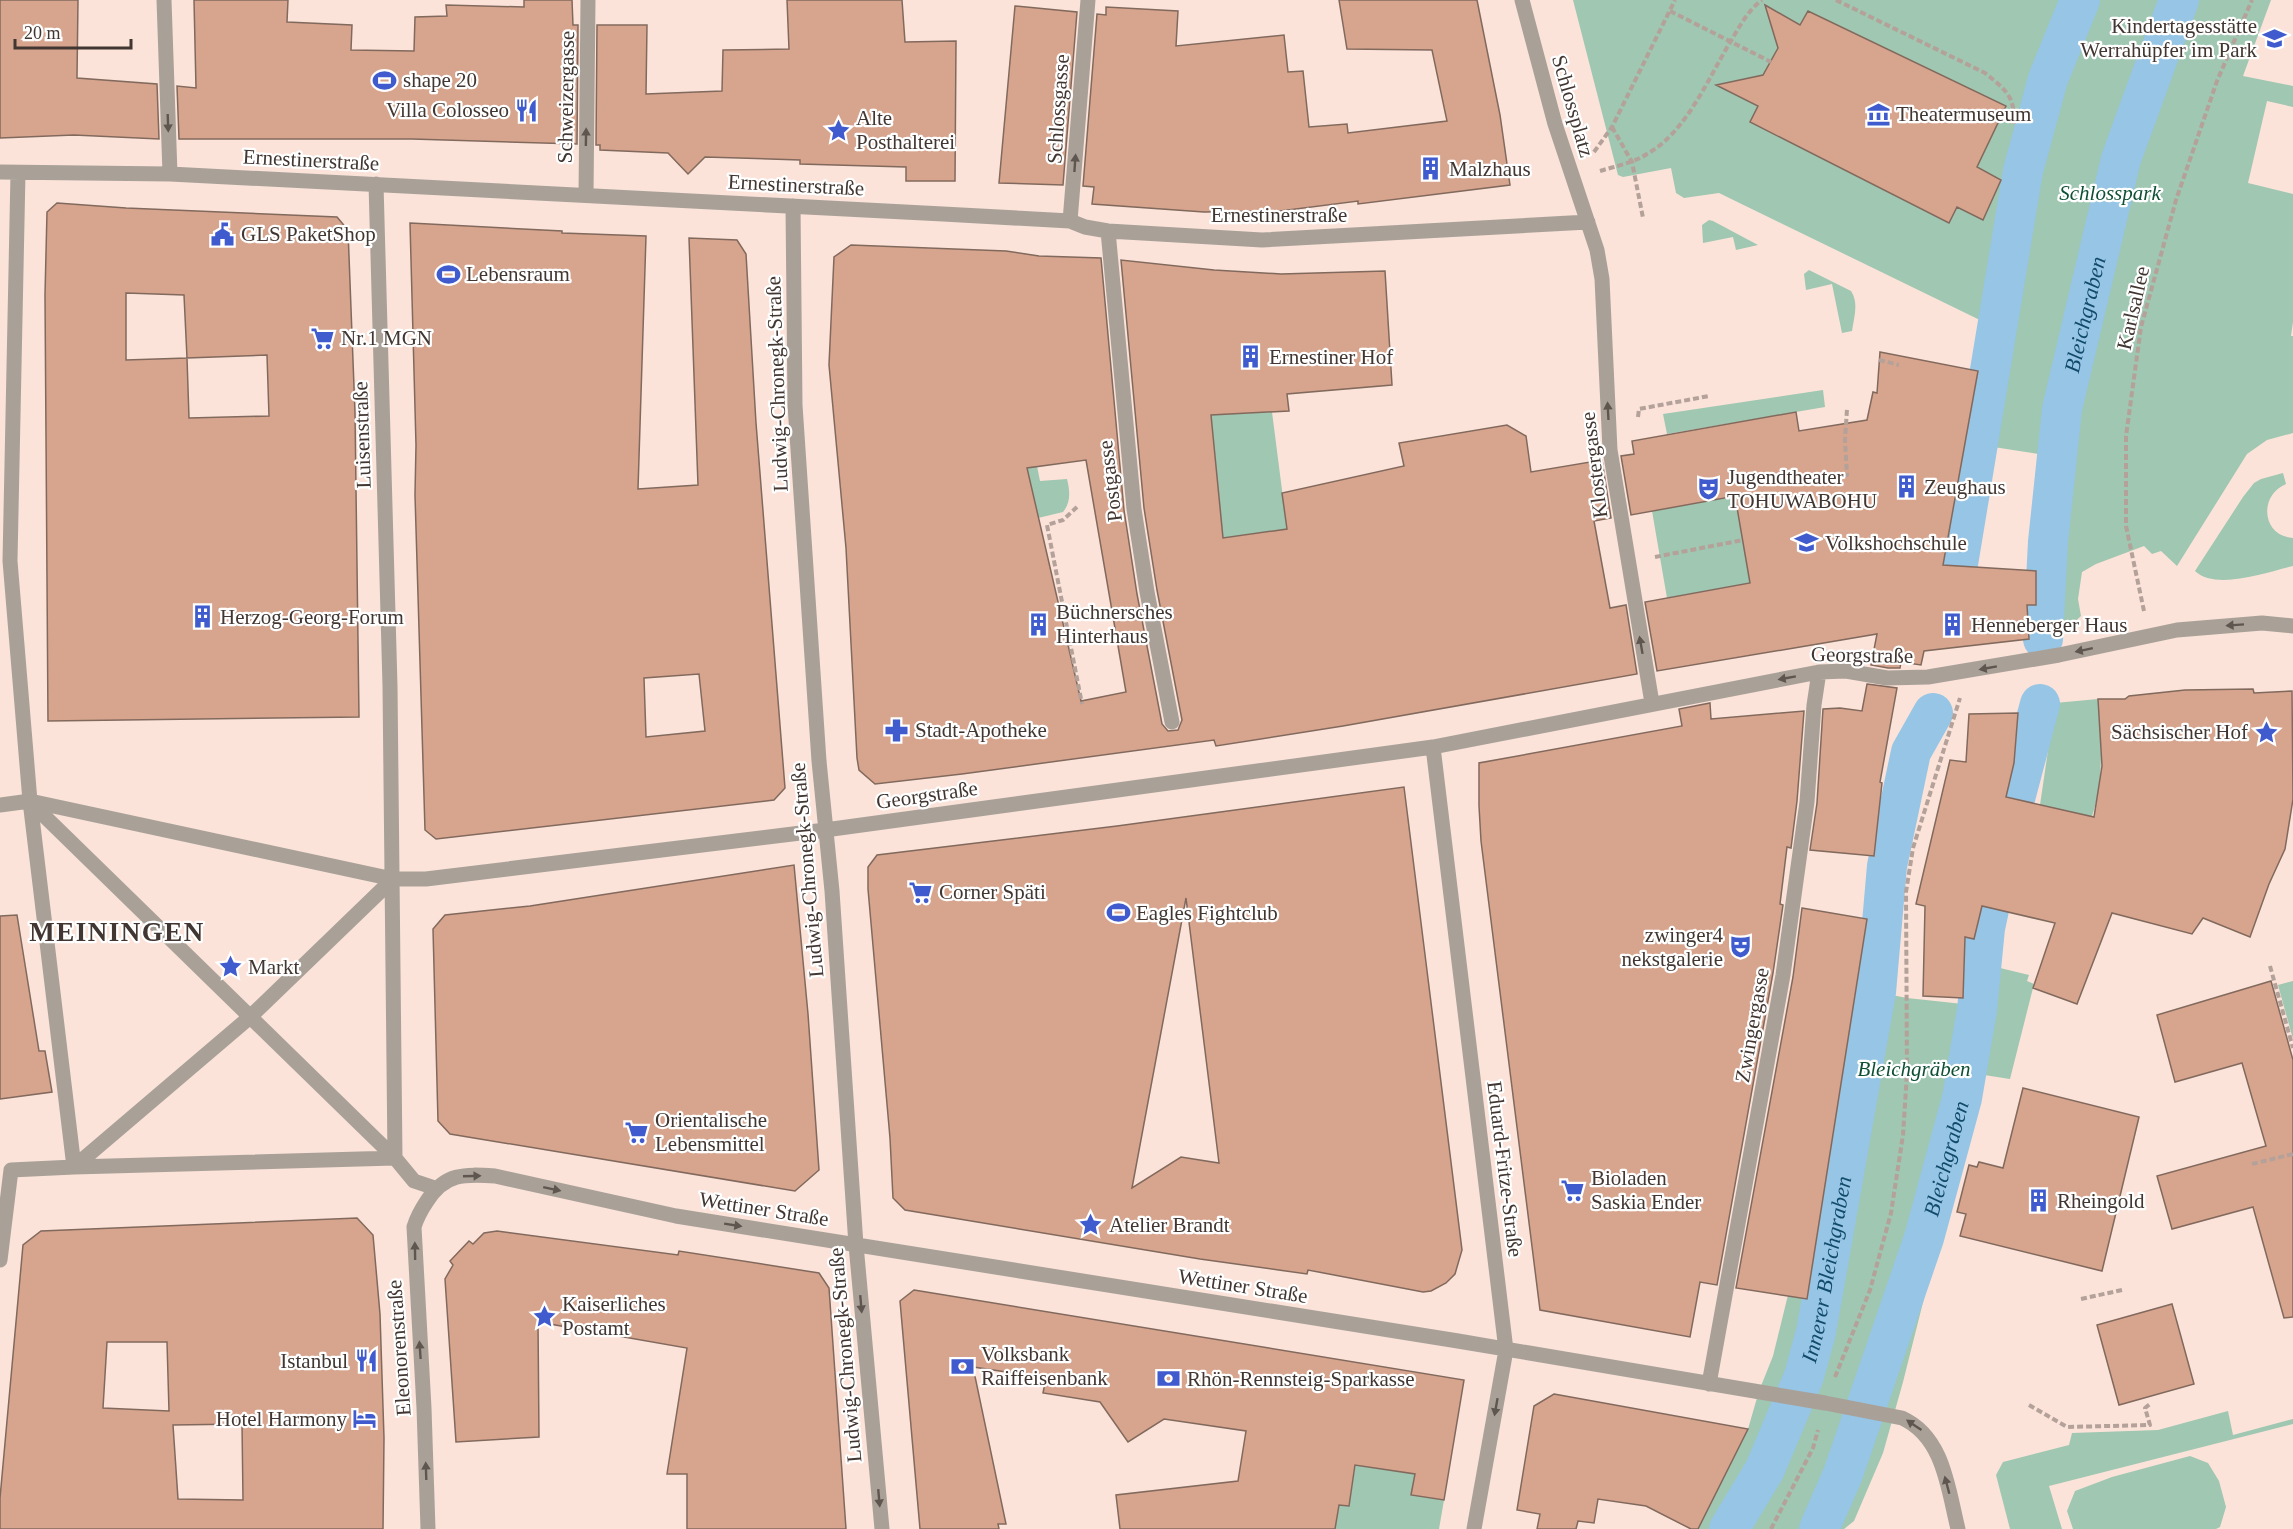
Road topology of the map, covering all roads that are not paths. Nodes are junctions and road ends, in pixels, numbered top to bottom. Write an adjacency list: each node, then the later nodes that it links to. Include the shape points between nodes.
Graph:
1 (164, 0): 7 (street, one-way to 7)
2 (588, 0): 9 (street, Schweizergasse, one-way to 2)
3 (1088, 0): 11 (street, Schlossgasse, one-way to 3)
4 (1522, 0): 12 (street, Schlossplatz, via 1555,124)
5 (0, 172): 6 (street, Ernestinerstraße)
6 (18, 173): 7 (street, Ernestinerstraße); 19 (street, via 10,561)
7 (170, 174): 8 (street, Ernestinerstraße)
8 (376, 184): 9 (street, Ernestinerstraße); 22 (street, Luisenstraße)
9 (586, 195): 10 (street, Ernestinerstraße)
10 (793, 206): 11 (street, Ernestinerstraße); 21 (street, Ludwig-Chronegk-Straße, via 795,405)
11 (1070, 221): 13 (street, Ernestinerstraße)
12 (1588, 222): 13 (street, Ernestinerstraße, via 1262,240); 16 (street, Klostergasse, one-way to 12, via 1609,438 1602,279)
13 (1108, 231): 17 (street, Postgasse, via 1133,499)
14 (2293, 626): 15 (street, Georgstraße, one-way to 15, via 2262,623 2177,630 1928,677)
15 (1819, 672): 16 (street, Georgstraße, one-way to 16); 32 (street, Zwingergasse, via 1808,802 1783,975)
16 (1652, 703): 18 (street, Georgstraße)
17 (1172, 722)
18 (1433, 747): 21 (street, Georgstraße); 31 (street, Eduard-Fritze-Straße)
19 (30, 801): 20 (street); 22 (street); 23 (street); 25 (street)
20 (0, 805)
21 (825, 830): 22 (street, Georgstraße, via 426,879); 29 (street, Ludwig-Chronegk-Straße)
22 (393, 879): 23 (street); 24 (street)
23 (250, 1017): 24 (street); 25 (street)
24 (395, 1158): 25 (street); 28 (street, via 414,1181)
25 (74, 1167): 26 (street)
26 (6, 1169): 30 (street)
27 (450, 1178): 28 (street, Eleonorenstraße); 29 (street, Wettiner Straße, one-way to 29, via 470,1174 495,1176 676,1216)
28 (435, 1188): 33 (street, Eleonorenstraße, one-way to 28, via 414,1227 417,1215)
29 (856, 1245): 31 (street, Wettiner Straße); 34 (street, Ludwig-Chronegk-Straße, one-way to 34)
30 (0, 1260)
31 (1506, 1350): 32 (street, Wettiner Straße); 35 (street, Eduard-Fritze-Straße, one-way to 35)
32 (1709, 1384): 36 (street, Wettiner Straße, one-way to 32, via 1938,1454 1913,1422)
33 (428, 1529)
34 (882, 1529)
35 (1474, 1529)
36 (1958, 1529)

